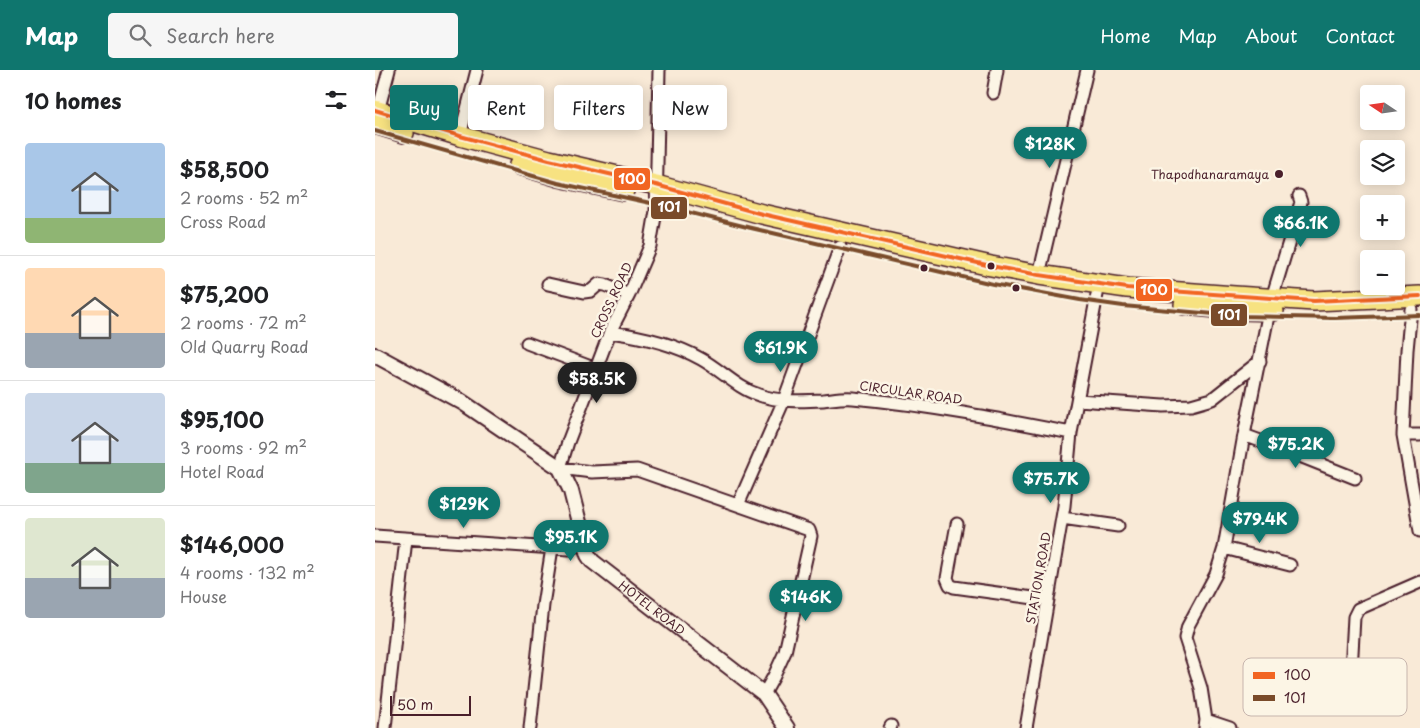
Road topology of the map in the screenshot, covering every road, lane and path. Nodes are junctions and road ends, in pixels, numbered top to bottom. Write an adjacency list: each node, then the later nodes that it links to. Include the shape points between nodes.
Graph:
1 (389, 70): 7 (street)
2 (477, 70): 8 (street)
3 (659, 70): 9 (street, CROSS ROAD)
4 (997, 70): 6 (street)
5 (1087, 70): 12 (street)
6 (993, 93)
7 (376, 115): 8 (highway); 9 (highway, via 559,177)
8 (460, 136): 9 (highway)
9 (656, 191): 12 (highway); 14 (highway, via 752,222 994,278); 15 (street, CROSS ROAD, via 650,246)
10 (1299, 196): 16 (street, via 1301,202)
11 (841, 247): 23 (street)
12 (1039, 275): 14 (highway)
13 (548, 284): 15 (street, via 584,292 605,284)
14 (1097, 290): 16 (highway, via 1227,309); 24 (street, STATION ROAD)
15 (629, 295): 18 (street, CROSS ROAD)
16 (1270, 305): 17 (highway, via 1335,312); 21 (street)
17 (1417, 305): 27 (street, via 1407,350)
18 (610, 332): 22 (street, CROSS ROAD); 23 (street, CIRCULAR ROAD, via 681,350 701,358 744,389 759,396)
19 (527, 343): 22 (street)
20 (375, 355): 29 (street, via 463,402)
21 (1260, 361): 24 (street, via 1212,399 1191,405); 26 (street)
22 (596, 369): 29 (street, CROSS ROAD)
23 (784, 400): 25 (street, CIRCULAR ROAD, via 850,398 899,403); 31 (street)
24 (1078, 400): 25 (street, STATION ROAD)
25 (1071, 432): 32 (street, STATION ROAD)
26 (1244, 435): 30 (street); 40 (street)
27 (1403, 435): 28 (street); 35 (street)
28 (1420, 435)
29 (560, 468): 31 (street, via 592,472 637,470); 38 (street, HOTEL ROAD, via 571,491)
30 (1355, 478)
31 (737, 505): 45 (street, via 809,530 811,536 785,652)
32 (1062, 518): 34 (street); 43 (street, STATION ROAD)
33 (957, 524): 43 (street, via 947,578 950,584)
34 (1118, 526)
35 (1420, 531)
36 (375, 536): 37 (street)
37 (407, 538): 39 (street); 47 (street)
38 (584, 542): 39 (street, via 569,549); 45 (street, HOTEL ROAD, via 598,567)
39 (552, 548): 48 (street)
40 (1224, 548): 41 (street); 46 (street, via 1216,574 1187,626 1185,638 1201,688)
41 (1290, 565)
42 (1420, 582): 44 (street, via 1358,610 1354,617)
43 (1048, 600): 50 (street, STATION ROAD)
44 (1352, 658)
45 (764, 694): 49 (street, HOTEL ROAD)
46 (1205, 724): 51 (street)
47 (385, 728)
48 (531, 728)
49 (787, 728)
50 (1026, 728)
51 (1230, 728)

